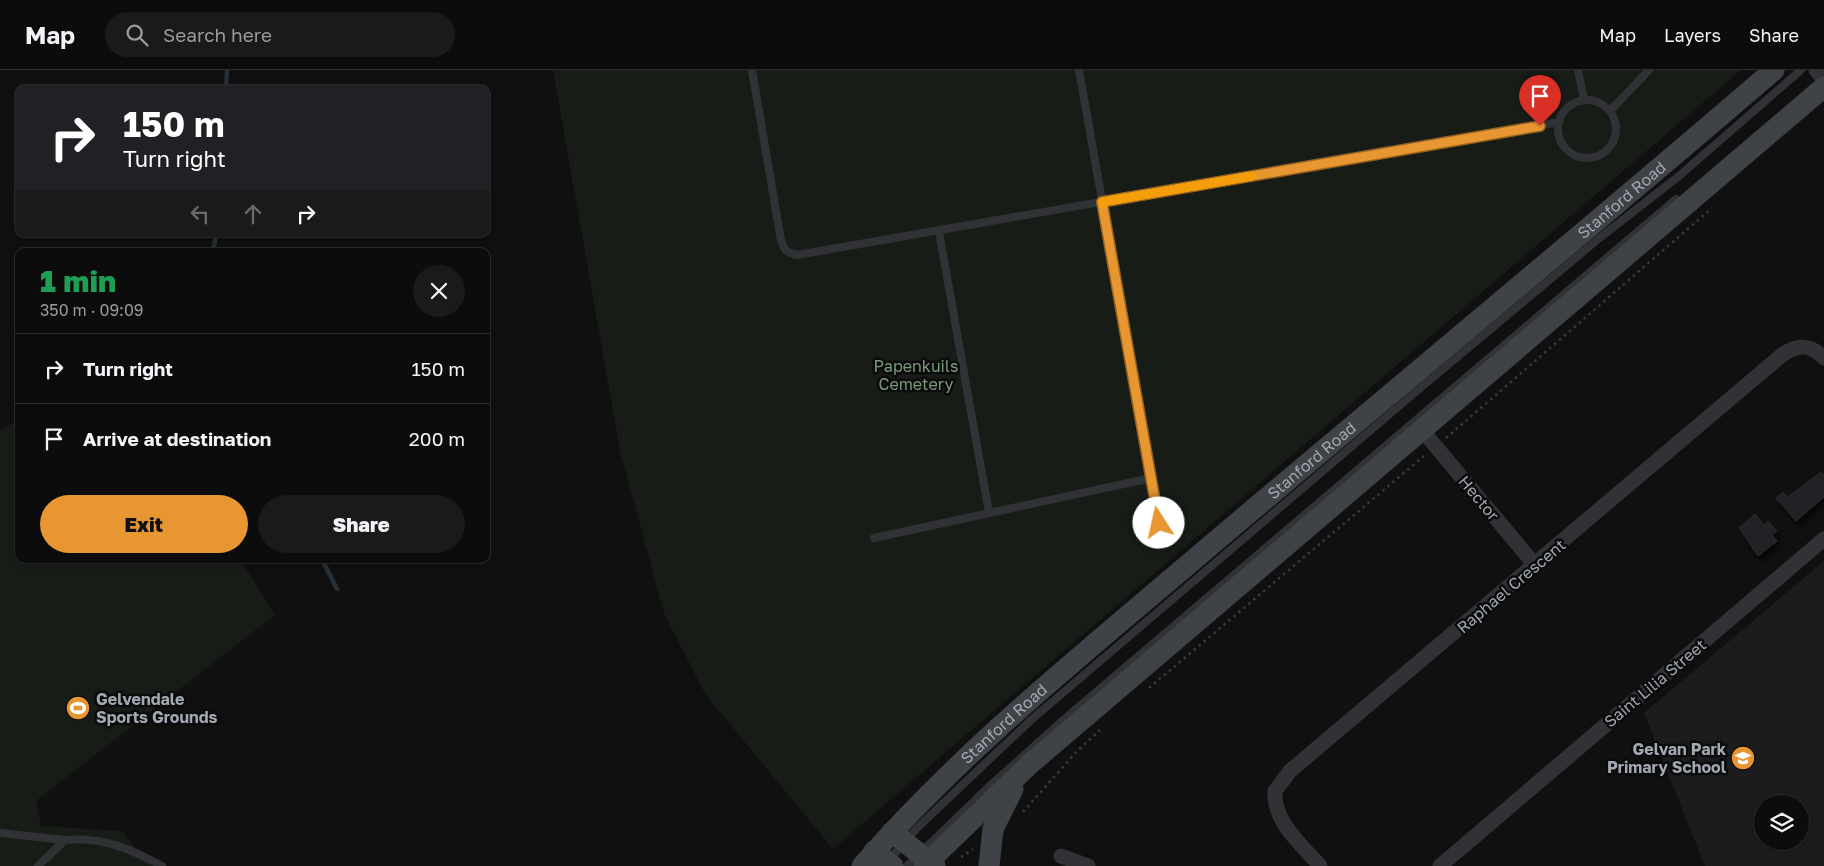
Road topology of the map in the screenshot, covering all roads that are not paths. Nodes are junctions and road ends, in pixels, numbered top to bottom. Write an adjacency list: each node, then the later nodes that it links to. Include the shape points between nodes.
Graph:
1 (752, 70): 13 (lane, via 781,240 789,253 797,255)
2 (1079, 70): 12 (lane)
3 (1578, 70): 8 (lane)
4 (1649, 70): 9 (lane)
5 (1774, 70): 27 (main road, Stanford Road, via 1480,316 996,731)
6 (1801, 70): 27 (lane, via 1679,176 1597,240 1412,395 1031,720 917,828)
7 (1820, 79): 15 (main road)
8 (1584, 100): 9 (lane, via 1602,104); 10 (lane, via 1568,107)
9 (1610, 111): 10 (lane, via 1616,128 1615,137 1605,151 1589,158 1580,157 1565,148 1560,140)
10 (1559, 122): 12 (lane)
11 (1680, 196): 27 (lane)
12 (1102, 202): 13 (lane); 16 (lane)
13 (939, 232): 17 (lane)
14 (1824, 358): 21 (street, Raphael Crescent, via 1806,346 1790,349)
15 (1422, 430): 21 (street, Hector); 22 (main road)
16 (1151, 478): 17 (lane); 18 (lane)
17 (989, 513): 19 (lane)
18 (1159, 523)
19 (874, 538)
20 (1824, 540): 32 (street, Saint Lilia Street)
21 (1535, 565): 31 (street, Raphael Crescent, via 1290,771 1281,782 1275,791 1276,812)
22 (1030, 764): 25 (main road, via 1001,811 993,829); 27 (main road)
23 (0, 833): 24 (lane)
24 (65, 840): 28 (lane); 29 (lane, via 88,838 105,841 138,852)
25 (989, 856)
26 (1061, 856): 30 (street)
27 (901, 858)
28 (38, 866)
29 (162, 866)
30 (1088, 866)
31 (1320, 866)
32 (1440, 866)

